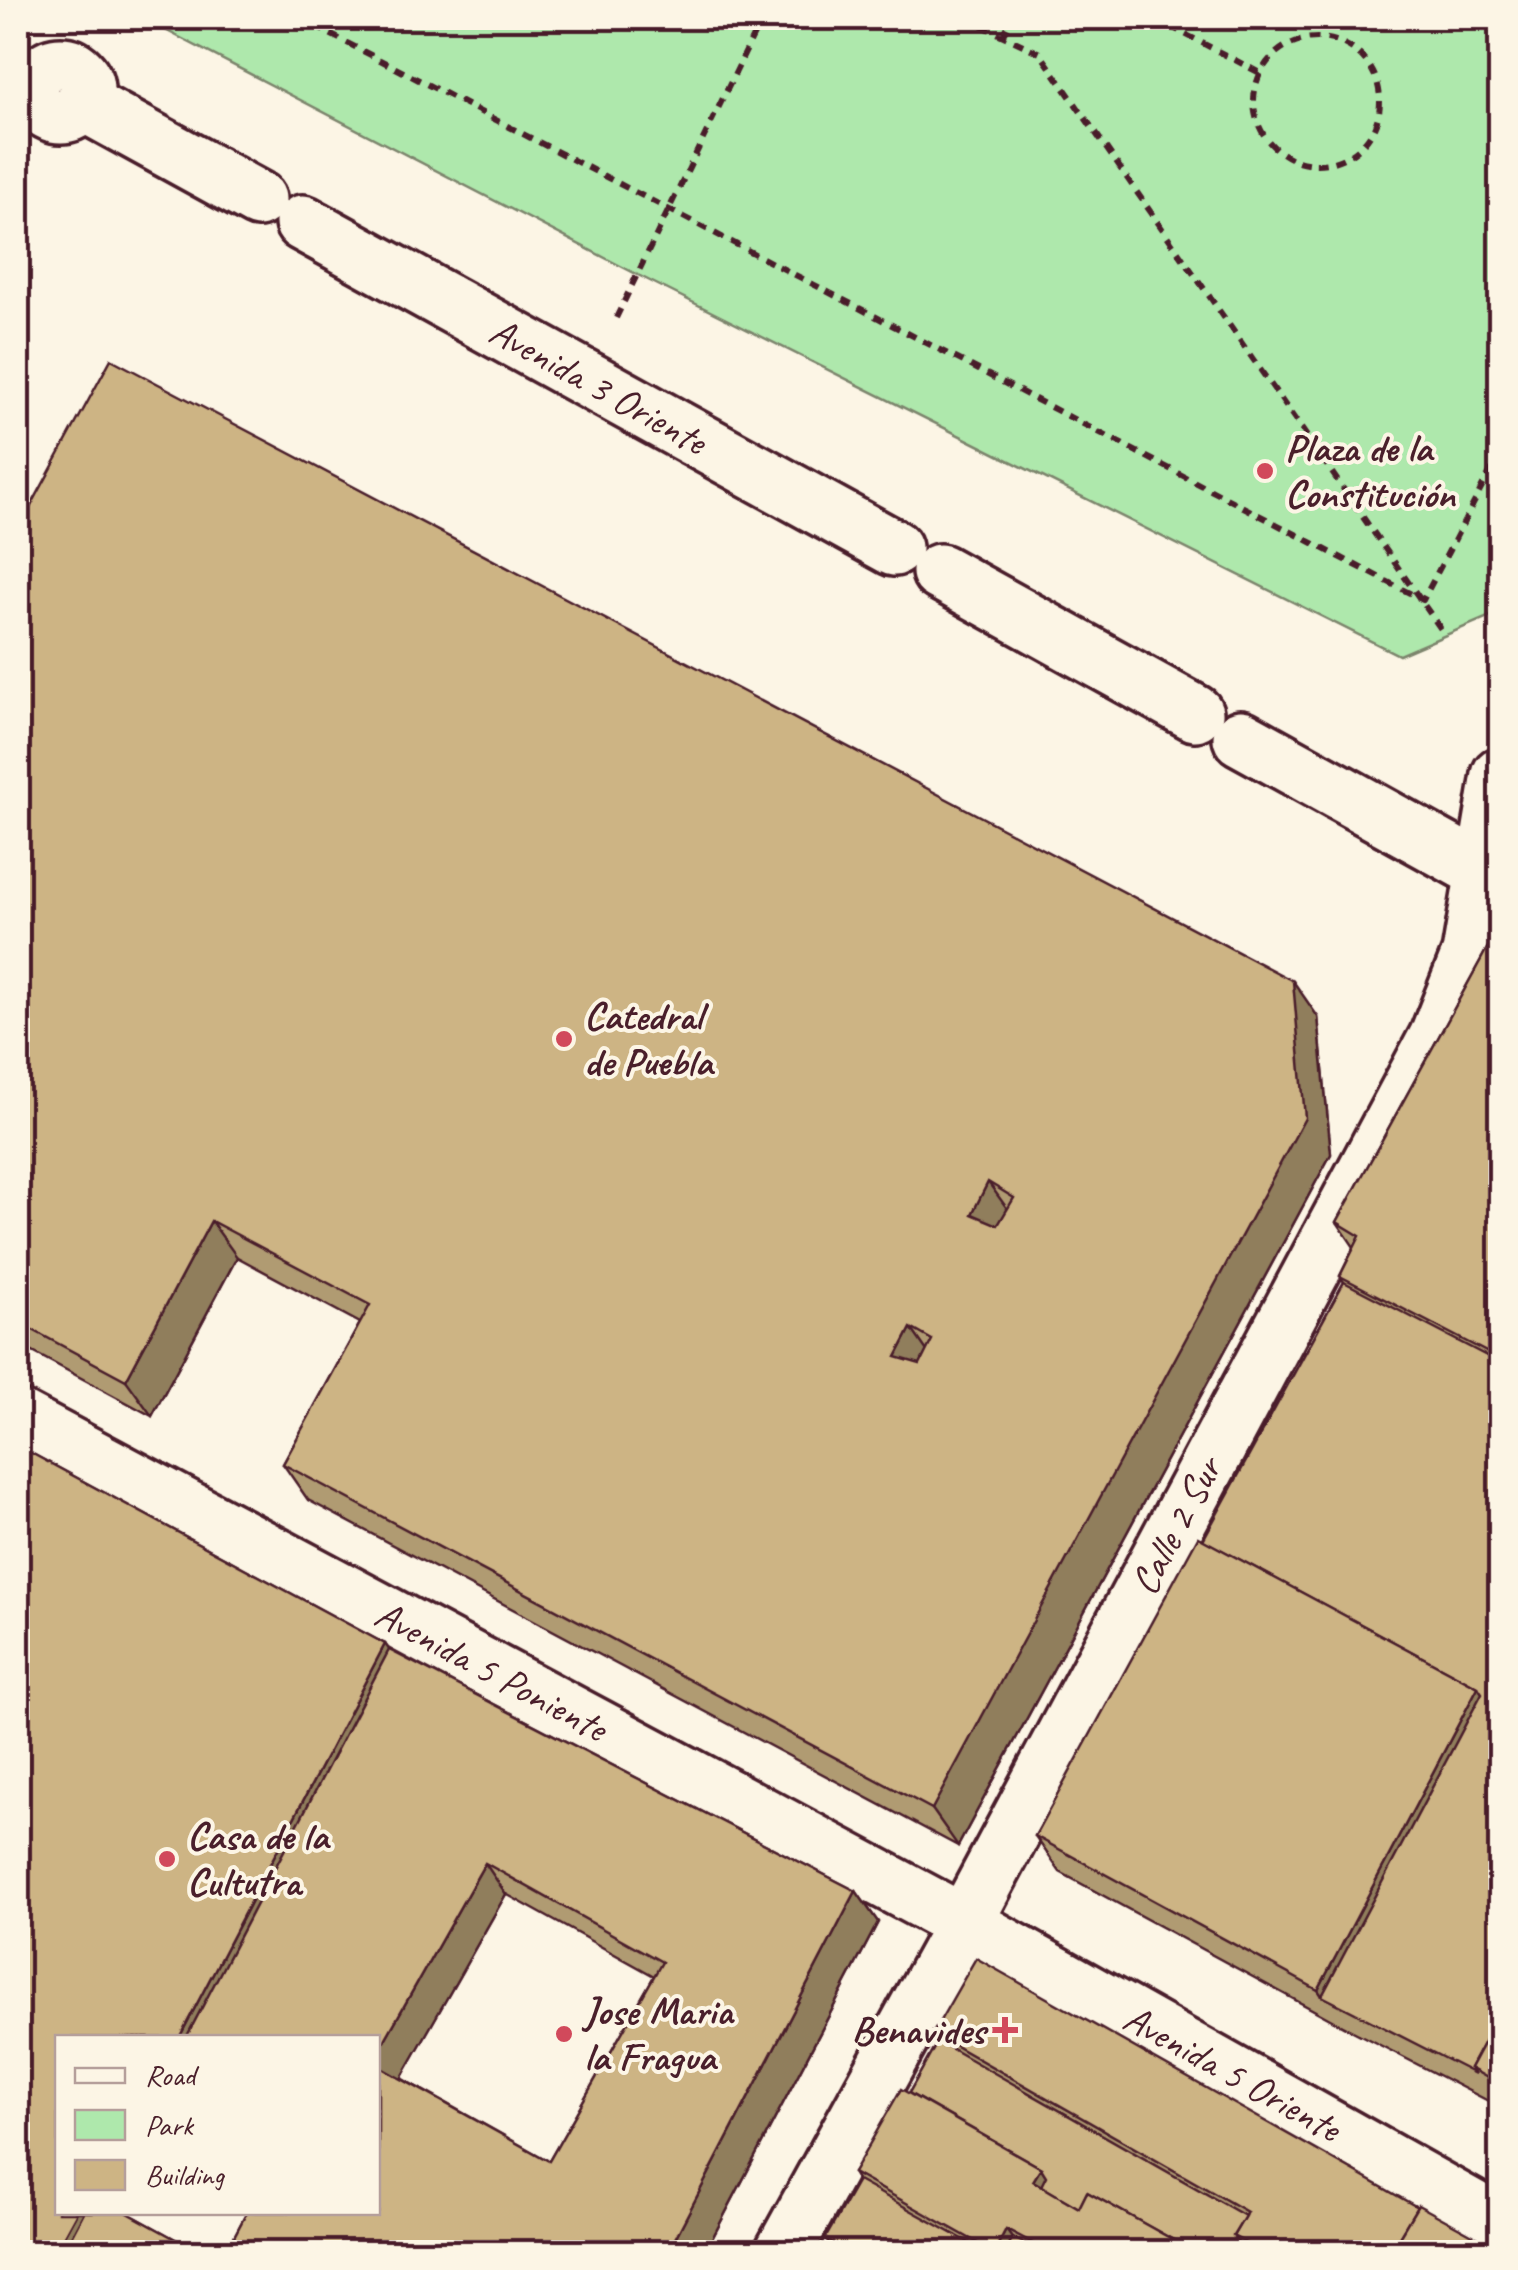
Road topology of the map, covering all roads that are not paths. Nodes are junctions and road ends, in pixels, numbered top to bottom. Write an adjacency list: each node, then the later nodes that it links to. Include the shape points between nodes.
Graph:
1 (46, 82): 3 (street, Avenida 3 Oriente)
2 (1500, 775): 3 (street, Calle 2 Sur)
3 (1492, 876): 5 (street, Calle 2 Sur, via 1438,1037)
4 (18, 1418): 5 (street, Avenida 5 Poniente)
5 (964, 1923): 6 (street, Avenida 5 Oriente); 7 (street, Calle 2 Sur)
6 (1500, 2224)
7 (783, 2252)

